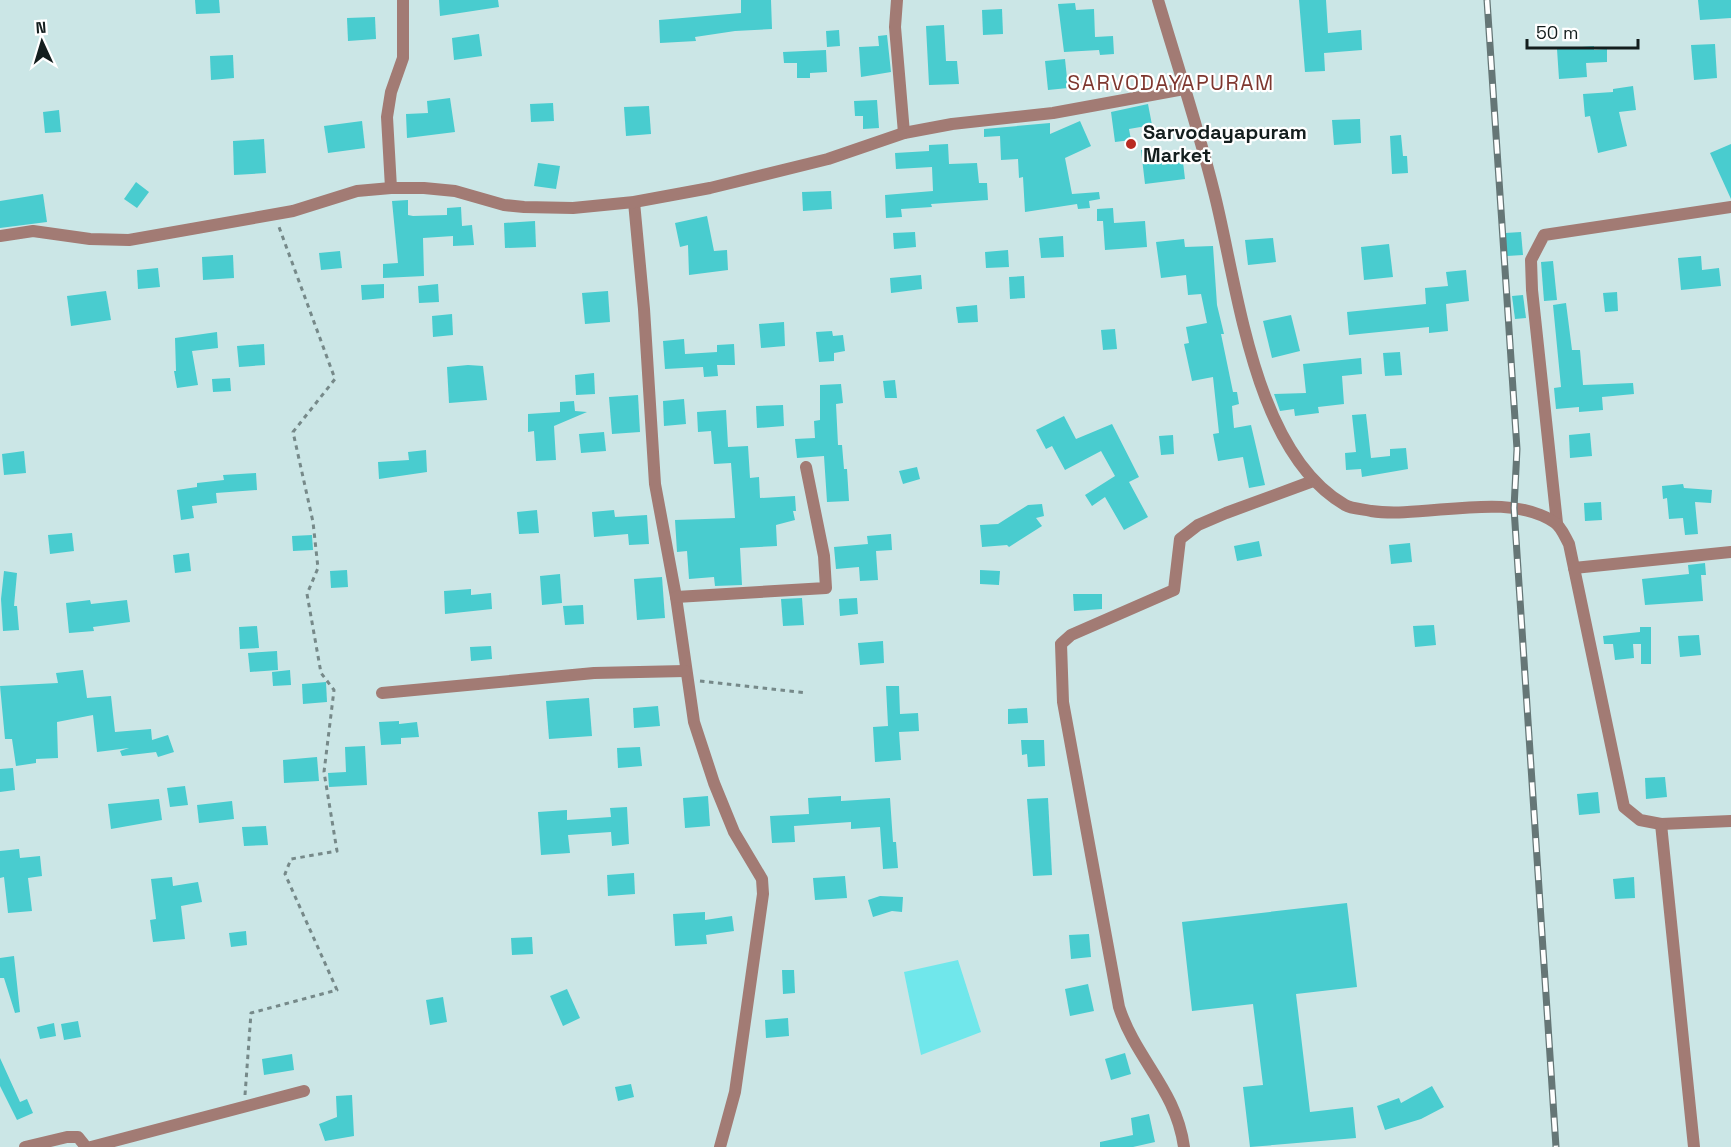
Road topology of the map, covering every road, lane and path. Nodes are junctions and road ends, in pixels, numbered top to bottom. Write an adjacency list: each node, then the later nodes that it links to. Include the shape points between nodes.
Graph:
1 (403, 0): 6 (street, via 403,58 387,117)
2 (897, 0): 5 (street, via 895,27)
3 (1158, 0): 4 (street)
4 (1184, 88): 5 (street, via 1053,113); 12 (street, via 1269,409 1289,448)
5 (904, 133): 7 (street, via 828,159)
6 (391, 188): 7 (street, via 455,191 525,207 573,208); 9 (street, via 357,191)
7 (634, 202): 16 (street, via 655,484)
8 (1731, 207): 13 (street, via 1544,235 1531,260 1532,290)
9 (274, 214): 10 (street, via 129,240 33,231); 23 (path, via 335,379 293,432 313,522 318,568 307,594 321,673 333,690 324,772 337,851 291,859 285,874 337,990 250,1013)
10 (0, 236)
11 (807, 467): 16 (street, via 826,588)
12 (1313, 481): 13 (street, via 1347,507 1390,513 1514,508); 28 (street, via 1198,525 1180,539 1174,590 1071,635 1061,644 1063,702 1119,1007 1130,1035 1174,1106)
13 (1557, 523): 15 (street, via 1569,544)
14 (1731, 552): 15 (street)
15 (1574, 568): 21 (street, via 1624,807 1640,820)
16 (676, 597): 17 (street)
17 (686, 675): 18 (street, via 594,673); 19 (path); 27 (street, via 693,722 714,783 734,832 762,879 735,1092)
18 (382, 693)
19 (807, 693)
20 (1731, 821): 21 (street)
21 (1661, 824): 29 (street)
22 (304, 1091): 23 (street)
23 (243, 1107): 26 (street)
24 (25, 1147): 25 (street, via 67,1137 78,1137)
25 (86, 1147)
26 (92, 1147)
27 (720, 1147)
28 (1184, 1147)
29 (1694, 1147)

